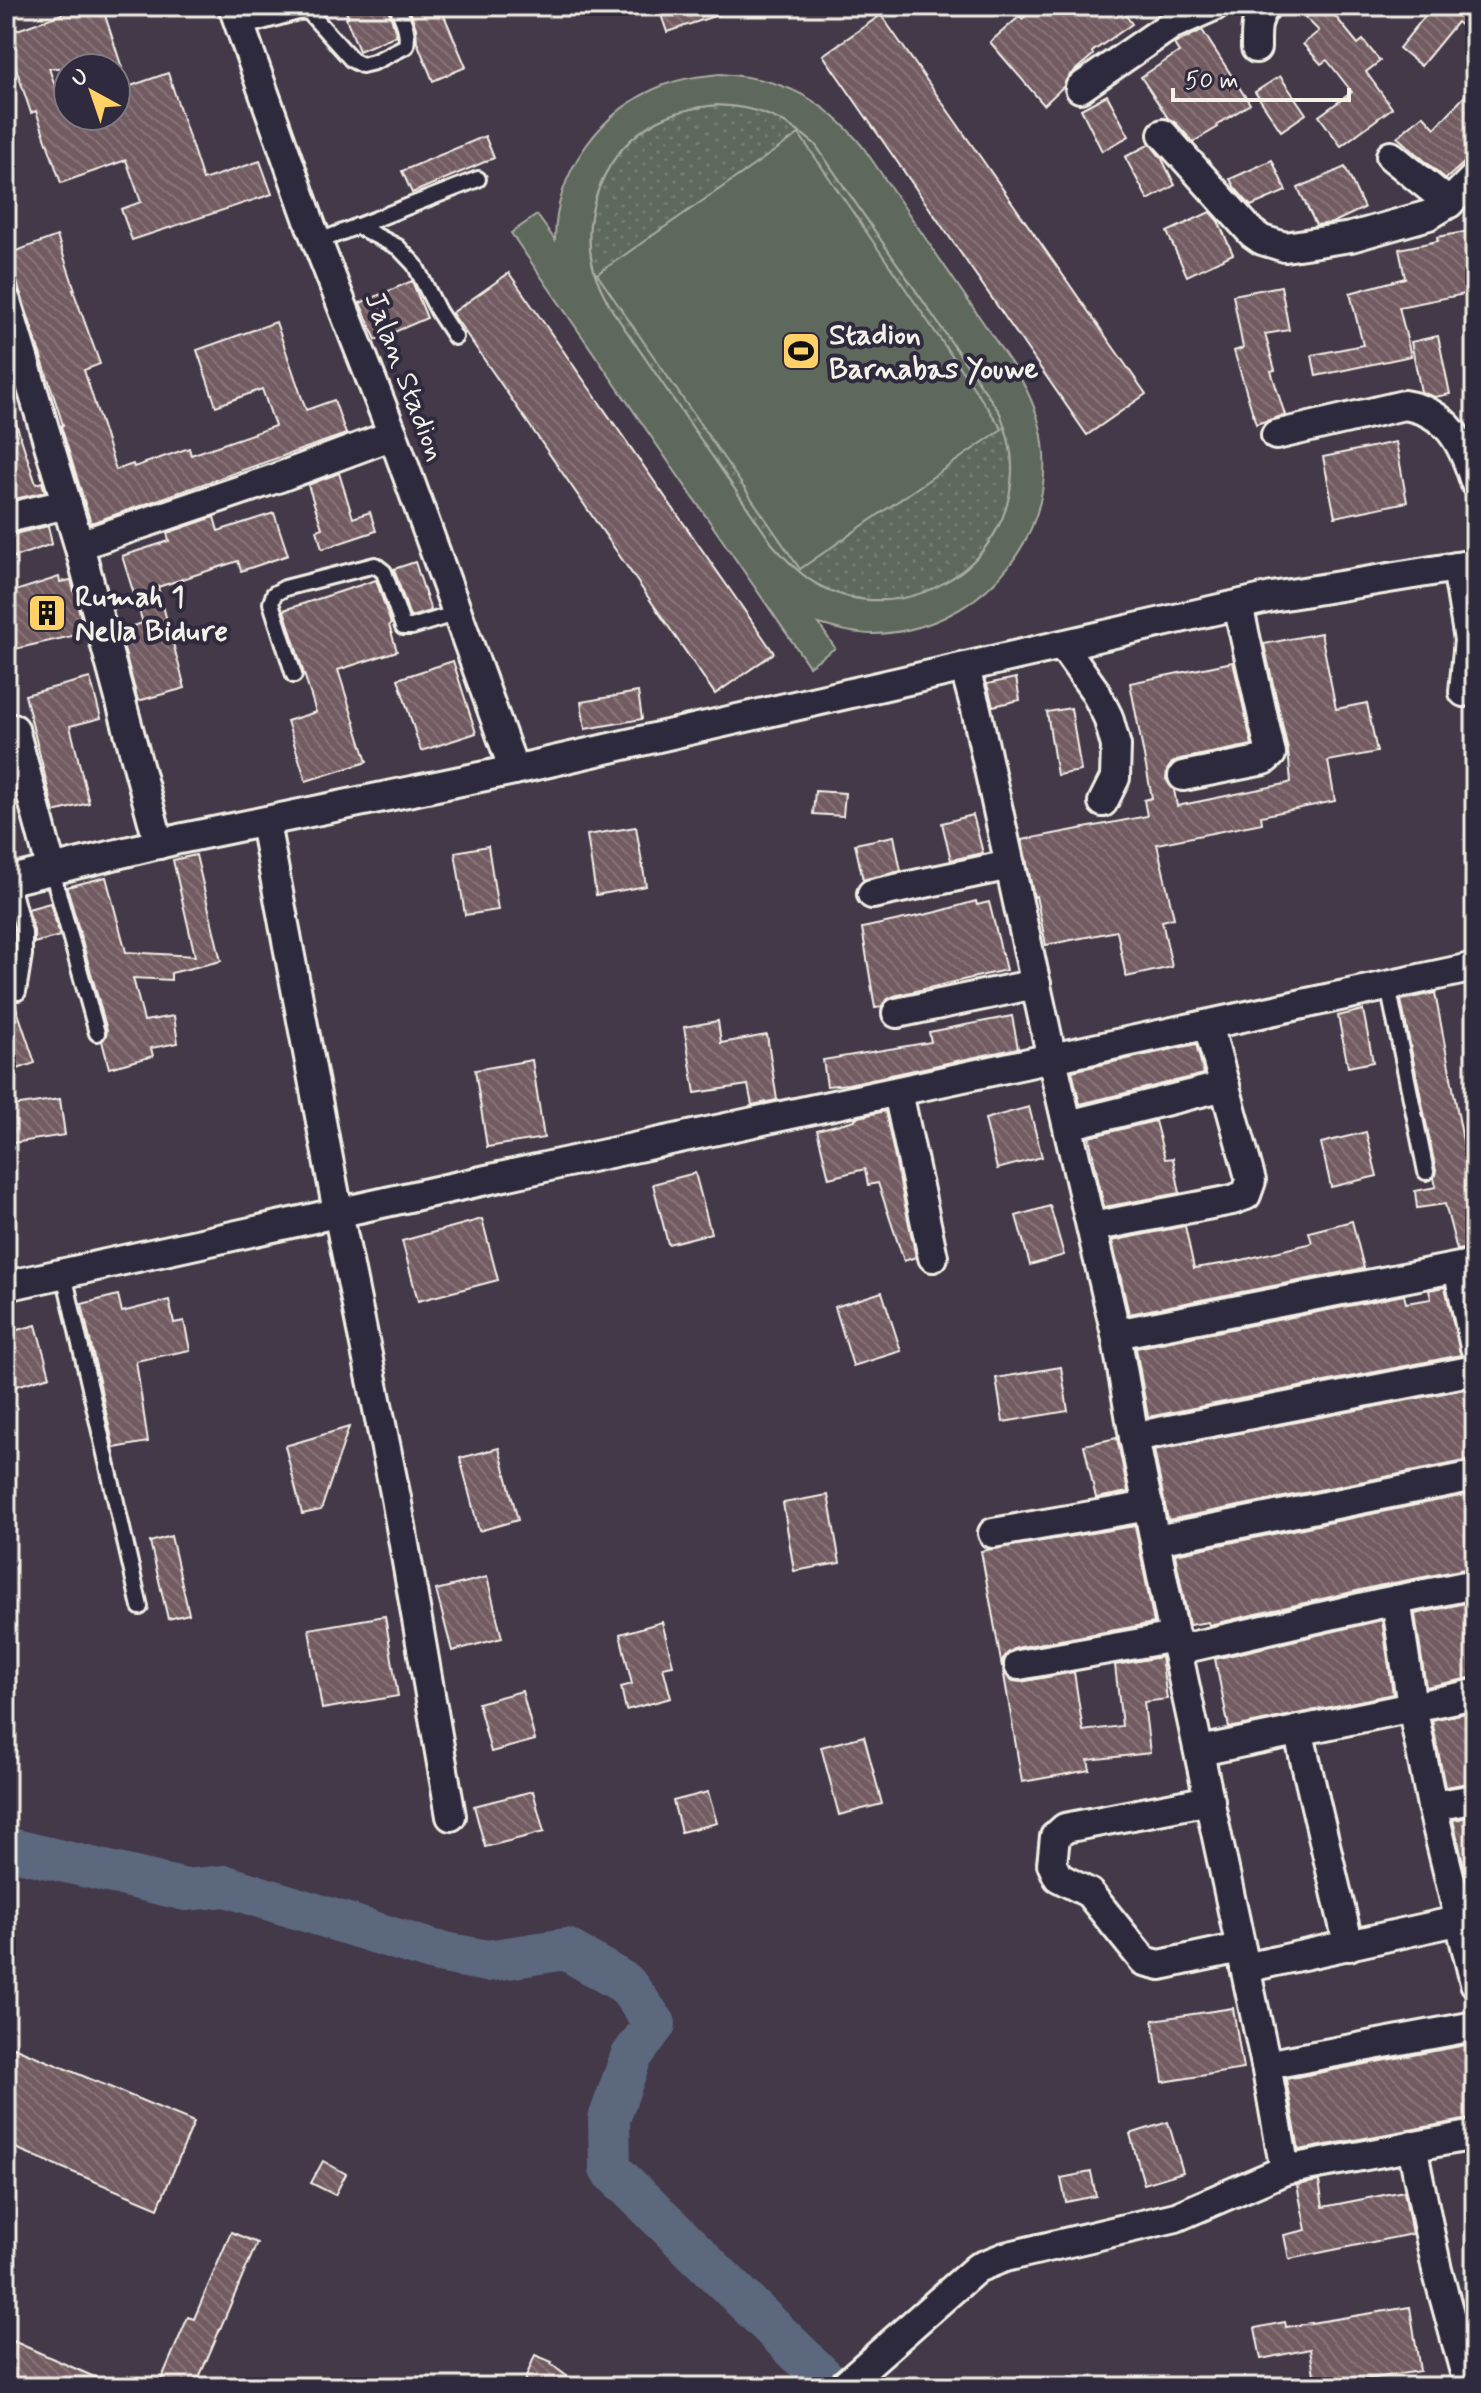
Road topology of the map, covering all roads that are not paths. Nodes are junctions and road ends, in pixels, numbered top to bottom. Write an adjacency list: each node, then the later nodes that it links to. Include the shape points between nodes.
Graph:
1 (397, 6): 4 (lane, via 406,27 406,46 362,65 308,11)
2 (1214, 6): 6 (street, via 1171,25)
3 (1266, 6): 5 (street, via 1259,14)
4 (237, 17): 13 (street, Jalan Stadion)
5 (1256, 48)
6 (1080, 88)
7 (1163, 134): 11 (street, via 1252,233 1285,247 1351,237 1429,215)
8 (1391, 156): 11 (street)
9 (1475, 177): 11 (street)
10 (478, 179): 12 (lane)
11 (1449, 203)
12 (357, 226): 13 (lane); 16 (lane, via 398,247 415,265)
13 (317, 242): 17 (street, Jalan Stadion)
14 (6, 301): 15 (street)
15 (11, 331): 20 (street)
16 (455, 337)
17 (393, 435): 22 (street); 25 (street, Jalan Stadion)
18 (1276, 435): 19 (street, via 1404,405 1422,408 1456,436)
19 (1475, 482)
20 (67, 504): 21 (street); 22 (street)
21 (6, 518)
22 (79, 545): 35 (street)
23 (1466, 565): 24 (street); 29 (street, via 1469,640)
24 (1238, 605): 26 (street); 32 (street, via 1271,754 1264,760)
25 (457, 613): 28 (lane, via 403,627 384,572 375,565 285,588 271,603); 31 (street, Jalan Stadion)
26 (1063, 646): 27 (street); 33 (street, via 1095,691 1116,746 1115,778)
27 (965, 669): 31 (street); 36 (street)
28 (294, 675)
29 (1464, 692)
30 (14, 729): 37 (street)
31 (514, 770): 34 (street)
32 (1183, 776)
33 (1103, 802)
34 (265, 823): 35 (street); 52 (street)
35 (159, 844): 37 (street)
36 (1010, 865): 39 (street); 41 (street)
37 (52, 871): 38 (street); 46 (lane)
38 (8, 880): 43 (lane, via 24,933)
39 (872, 894)
40 (1475, 967): 42 (street)
41 (1036, 984): 44 (street); 47 (street)
42 (1388, 986): 45 (street); 51 (lane)
43 (18, 992)
44 (897, 1013)
45 (1208, 1025): 47 (street); 48 (street)
46 (97, 1033)
47 (1052, 1059): 49 (street); 50 (street)
48 (1225, 1086): 50 (street); 53 (street, via 1251,1181 1246,1195)
49 (898, 1092): 52 (street); 54 (street)
50 (1068, 1125): 53 (street)
51 (1426, 1172)
52 (338, 1212): 56 (street); 78 (street, via 396,1498)
53 (1092, 1227): 58 (street)
54 (933, 1257)
55 (1466, 1266): 58 (street); 59 (street)
56 (64, 1274): 57 (street); 68 (lane)
57 (6, 1286)
58 (1116, 1334): 61 (street)
59 (1475, 1347)
60 (1475, 1370): 61 (street)
61 (1134, 1437): 63 (street)
62 (1475, 1476): 65 (street)
63 (1149, 1506): 64 (street); 65 (street)
64 (993, 1533)
65 (1157, 1540): 69 (street)
66 (1475, 1584): 67 (street)
67 (1396, 1600): 69 (street); 72 (street)
68 (140, 1607)
69 (1176, 1643): 70 (street); 74 (street)
70 (1019, 1665)
71 (1475, 1694): 72 (street)
72 (1412, 1706): 73 (street); 77 (street)
73 (1298, 1730): 74 (street); 80 (street)
74 (1200, 1751): 76 (street)
75 (1475, 1799): 77 (street)
76 (1210, 1800): 81 (street); 81 (street, via 1065,1828 1055,1837 1052,1864 1058,1877 1089,1893 1144,1961 1160,1965)
77 (1432, 1806): 79 (street)
78 (451, 1816)
79 (1468, 1918): 80 (street); 82 (street)
80 (1349, 1946): 81 (street)
81 (1242, 1958): 84 (street)
82 (1475, 1983)
83 (1475, 2026): 84 (street)
84 (1266, 2065): 87 (street)
85 (1475, 2135): 86 (street)
86 (1412, 2146): 87 (street); 89 (street, via 1434,2258)
87 (1285, 2170): 88 (street, via 1176,2217 977,2268)
88 (842, 2387)
89 (1469, 2387)

